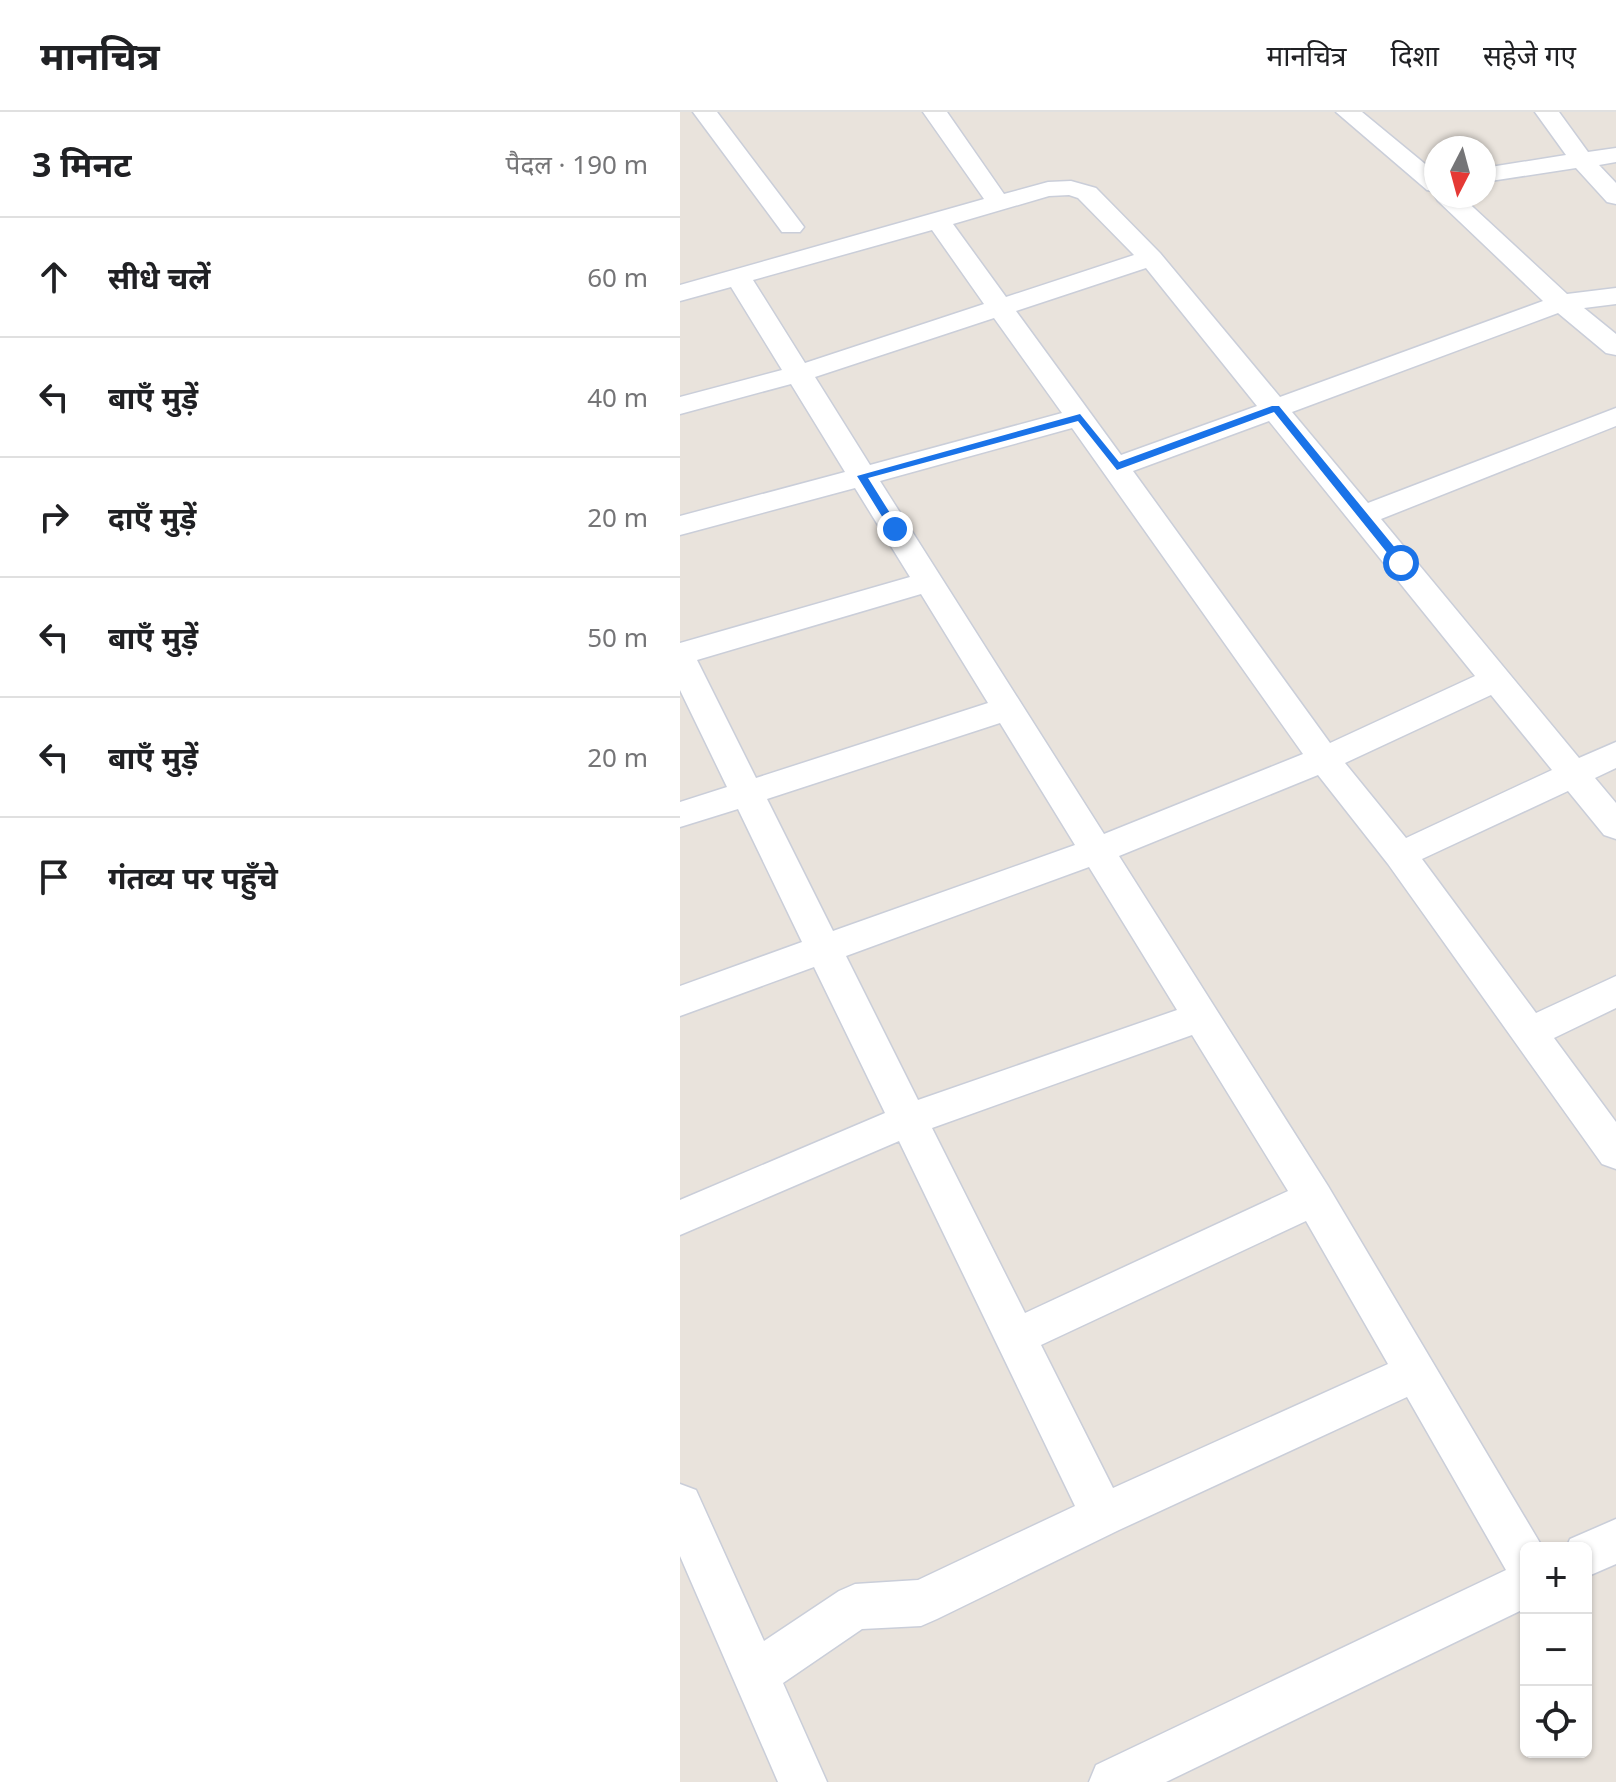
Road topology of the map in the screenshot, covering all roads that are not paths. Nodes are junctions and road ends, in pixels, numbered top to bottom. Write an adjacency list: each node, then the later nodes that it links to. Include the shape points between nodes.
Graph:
1 (705, 112): 13 (street)
2 (935, 112): 10 (street)
3 (1348, 112): 8 (street)
4 (1547, 112): 6 (street)
5 (1616, 155): 6 (street)
6 (1582, 161): 7 (street); 9 (street)
7 (1496, 173)
8 (1424, 175)
9 (1616, 197)
10 (997, 201): 12 (street); 14 (street, via 1048,189 1087,193)
11 (1460, 208): 18 (street)
12 (938, 221): 15 (street); 19 (street)
13 (791, 227)
14 (1151, 258): 19 (street); 23 (street)
15 (738, 277): 16 (street); 21 (street)
16 (680, 293)
17 (1616, 296): 18 (street)
18 (1561, 303): 20 (street); 23 (street)
19 (1001, 307): 21 (street); 25 (street)
20 (1616, 347)
21 (798, 374): 22 (street); 27 (street)
22 (680, 406)
23 (1276, 408): 26 (street); 28 (street)
24 (1616, 416): 28 (street)
25 (1080, 417): 26 (street); 27 (street)
26 (1117, 467): 35 (street)
27 (862, 476): 29 (street); 30 (street)
28 (1363, 516): 32 (street)
29 (680, 526)
30 (928, 582): 31 (street); 33 (street)
31 (680, 656): 37 (street)
32 (1496, 679): 35 (street); 36 (street)
33 (1007, 709): 37 (street); 40 (street)
34 (1616, 754): 36 (street)
35 (1324, 759): 40 (street); 41 (street)
36 (1572, 773): 39 (street); 41 (street)
37 (746, 793): 38 (street); 42 (street)
38 (680, 815)
39 (1616, 826)
40 (1096, 851): 42 (street); 45 (street)
41 (1400, 855): 46 (street)
42 (824, 952): 44 (street); 47 (street)
43 (1616, 991): 46 (street)
44 (680, 1001)
45 (1200, 1017): 47 (street); 49 (street)
46 (1529, 1033): 48 (street)
47 (908, 1120): 50 (street); 51 (street)
48 (1616, 1152)
49 (1314, 1198): 51 (street); 52 (street)
50 (680, 1218)
51 (1016, 1337): 54 (street)
52 (1416, 1372): 54 (street); 56 (street)
53 (680, 1505): 59 (street)
54 (1103, 1515): 59 (street, via 921,1603 855,1607)
55 (1616, 1541): 57 (street)
56 (1520, 1551)
57 (1592, 1552)
58 (1520, 1587): 61 (street)
59 (756, 1674): 60 (street)
60 (803, 1782)
61 (1113, 1782)

